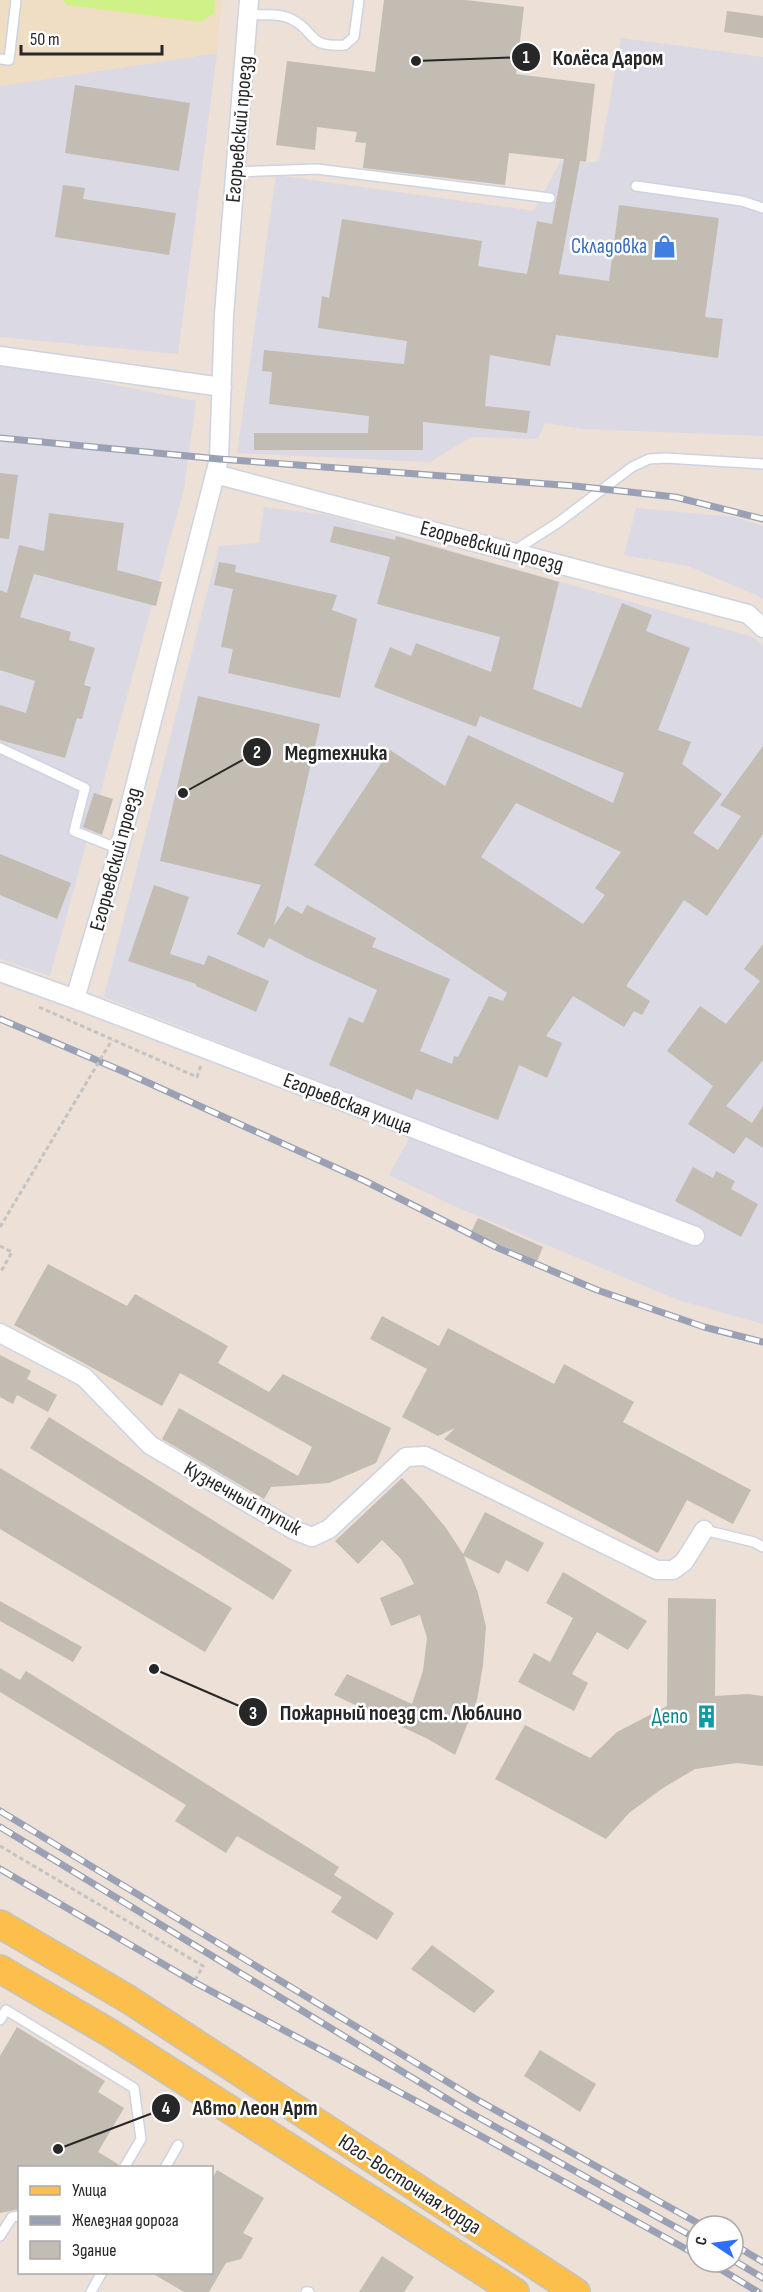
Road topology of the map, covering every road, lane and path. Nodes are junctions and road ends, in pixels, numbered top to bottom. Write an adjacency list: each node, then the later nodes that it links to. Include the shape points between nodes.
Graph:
1 (16, 0): 4 (lane, via 9,60)
2 (359, 0): 3 (lane, via 354,37 345,45 319,44 289,18)
3 (249, 7): 5 (street, Егорьевский проезд)
4 (0, 59)
5 (235, 172): 7 (lane, via 317,169); 10 (street, Егорьевский проезд)
6 (636, 186): 8 (lane, via 742,201)
7 (550, 198)
8 (763, 208)
9 (0, 356): 10 (street)
10 (222, 387): 12 (street, Егорьевский проезд)
11 (763, 464): 13 (lane, via 649,459 632,466)
12 (215, 474): 13 (street, Егорьевский проезд); 16 (street, Егорьевский проезд)
13 (512, 552): 14 (street, Егорьевский проезд, via 748,614)
14 (763, 628)
15 (0, 748): 16 (lane, via 85,788 74,831)
16 (119, 849): 18 (street, Егорьевский проезд)
17 (0, 972): 18 (street, Егорьевская улица)
18 (75, 999): 23 (street, Егорьевская улица)
19 (31, 1004): 20 (path)
20 (112, 1040): 21 (path); 22 (path, bridge)
21 (197, 1077)
22 (0, 1227)
23 (695, 1236)
24 (0, 1246): 25 (path, via 12,1252)
25 (0, 1273)
26 (0, 1334): 27 (street, Кузнечный тупик, via 84,1377 150,1445 312,1537 329,1528 406,1457 425,1456 657,1570 673,1570 684,1562)
27 (704, 1530): 28 (lane)
28 (763, 1547)
29 (0, 1846): 32 (path, via 203,1966)
30 (0, 1924): 42 (main road, Юго-Восточная хорда, via 128,1999)
31 (0, 1969): 41 (main road, Юго-Восточная хорда, via 110,2033)
32 (194, 1982)
33 (0, 2020): 35 (lane, via 6,2010 134,2088 141,2139)
34 (178, 2145): 36 (lane)
35 (125, 2166)
36 (166, 2166)
37 (18, 2216): 38 (lane, via 12,2217)
38 (0, 2236)
39 (101, 2274): 40 (lane)
40 (91, 2292)
41 (515, 2292)
42 (576, 2292)

